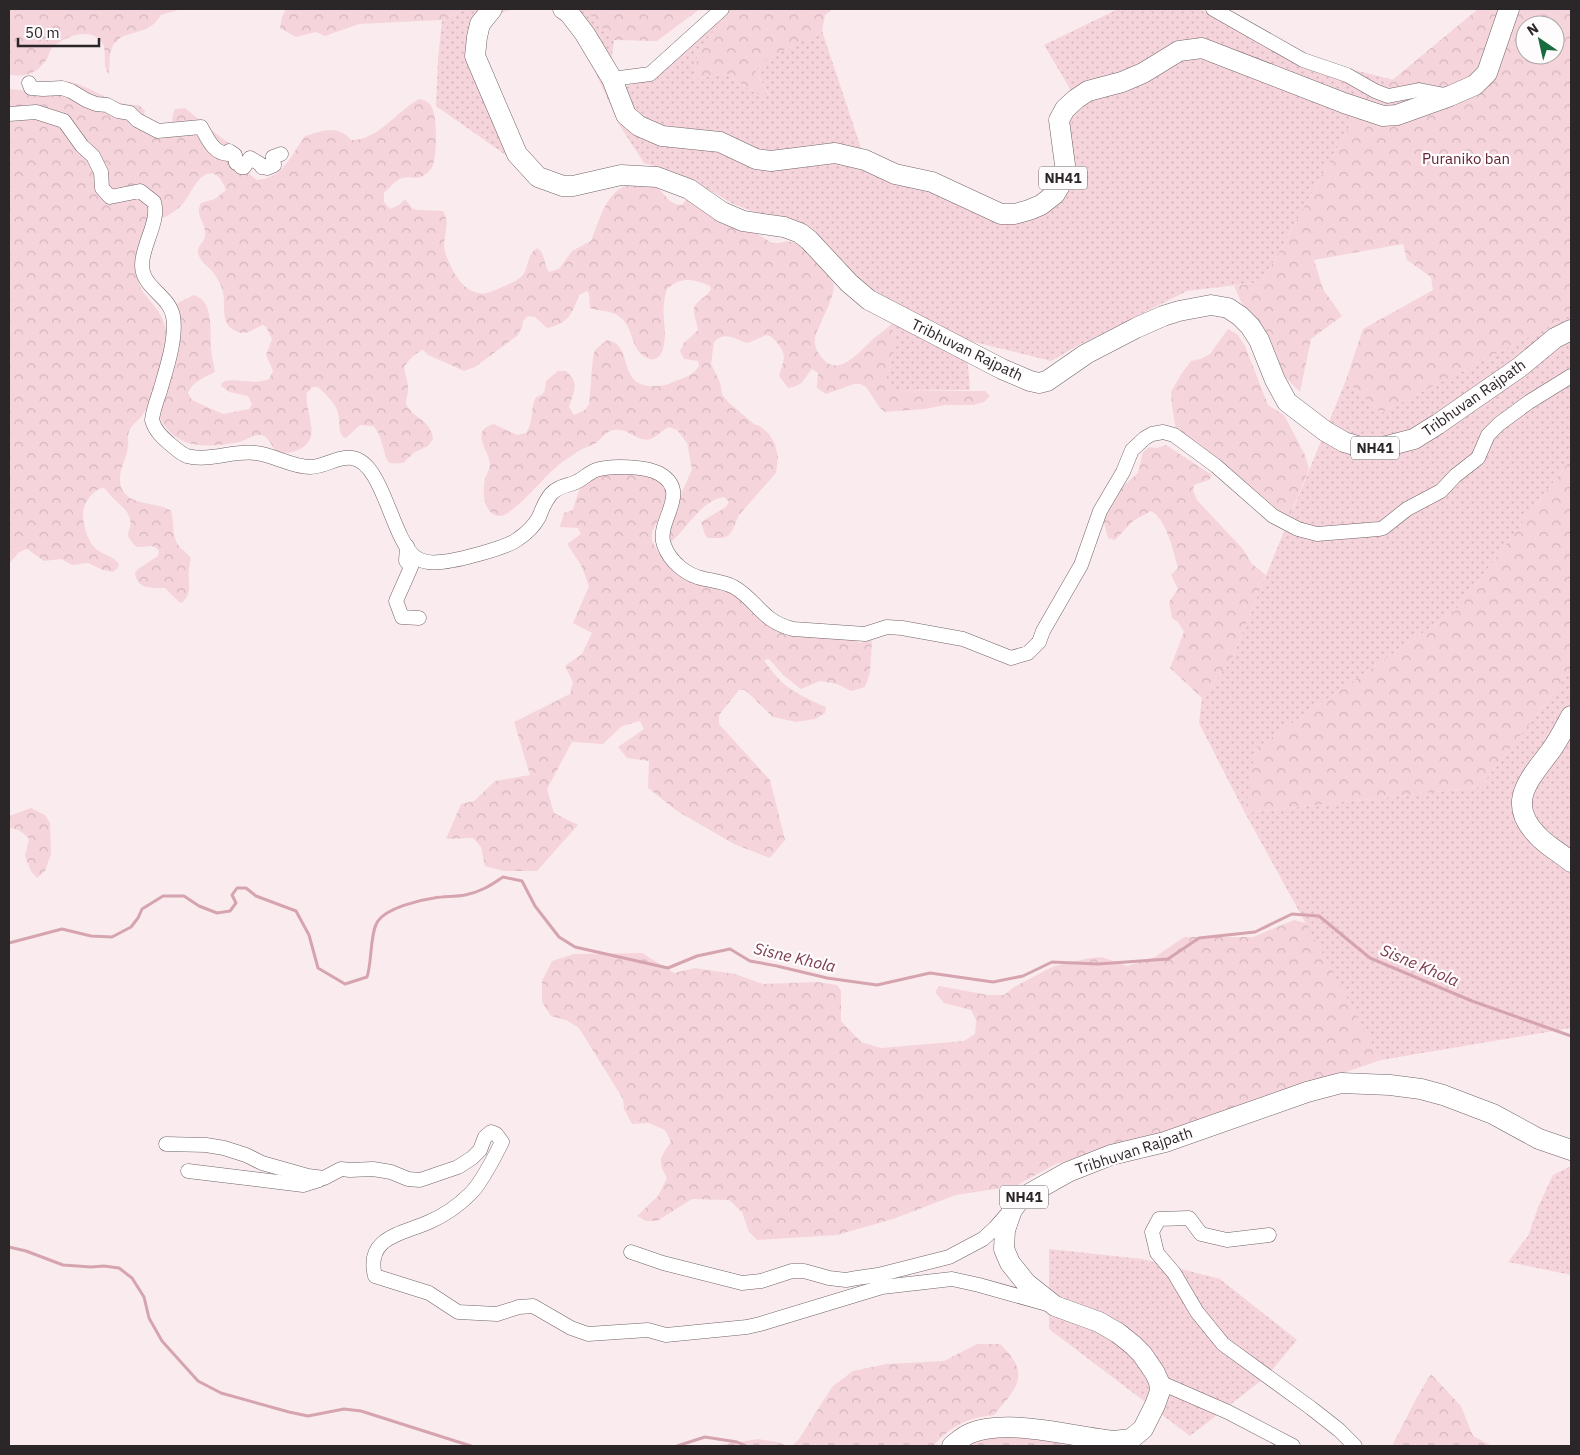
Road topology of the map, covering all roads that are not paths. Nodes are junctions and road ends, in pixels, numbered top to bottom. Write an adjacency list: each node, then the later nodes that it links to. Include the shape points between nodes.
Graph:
1 (492, 9): 11 (highway, Tribhuvan Rajpath / NH41, via 480,24 476,56 517,154 538,177 563,186 574,186 621,175 657,177 689,189 722,212 743,221 784,227 800,233 869,300 1030,381 1047,381 1086,354 1179,311 1211,305 1228,308 1250,326 1259,340 1287,402 1344,442 1367,449 1414,439 1520,367 1555,338)
2 (563, 9): 6 (highway, NH41, via 585,34)
3 (722, 9): 6 (street, via 650,74)
4 (1213, 9): 8 (street, via 1303,60 1347,75 1375,92 1388,96 1419,90)
5 (1509, 9): 8 (highway, NH41, via 1487,73 1475,85)
6 (612, 79): 8 (highway, NH41, via 626,115 639,126 662,136 720,142 756,158 771,160 835,153 865,160 895,174 932,182 1002,214 1029,210 1055,194 1062,182 1065,165 1060,120 1065,109 1088,91 1143,73 1179,51 1202,48 1383,116)
7 (29, 84): 10 (street, via 31,88 62,88 96,104 130,112 137,120 158,131 201,127 216,151 232,152 236,163 244,167 250,158 262,168 267,168 274,165 273,157)
8 (1450, 96)
9 (9, 114): 13 (street, via 36,112 64,121 93,156 102,188 110,197 140,191 154,202 155,212 142,268 146,280 169,306 174,321 170,353 152,417 161,436 184,455 194,458 254,452 308,467 344,458 360,460 375,478)
10 (281, 154)
11 (1571, 330)
12 (1571, 376): 13 (street, via 1499,424 1488,434 1478,458 1441,490 1379,529 1317,534 1298,529 1273,516 1216,466 1174,435 1152,434 1132,450 1100,511 1081,565 1039,642 1028,653 1015,658 963,639 908,629 887,627 865,634 782,626 763,614 735,588 702,579 676,564 663,542 664,525 674,496 672,488 661,474 652,471 601,469 558,488 548,498 533,526 513,543 502,547 441,562 428,562 416,557)
13 (407, 546): 14 (street, via 406,561 411,567 396,600 402,617)
14 (419, 618)
15 (1571, 716): 16 (highway, via 1524,789 1522,810 1526,822 1538,837)
16 (1571, 862)
17 (166, 1144): 20 (street, via 224,1148 285,1170)
18 (1571, 1150): 21 (highway, Tribhuvan Rajpath / NH41, via 1443,1095 1390,1085 1341,1083 1165,1142 1111,1155 1050,1182 1020,1199)
19 (188, 1172): 20 (street, via 303,1185)
20 (324, 1178): 24 (street, via 341,1169 390,1172 420,1180 458,1167 480,1150 490,1132 496,1134 502,1142 471,1194 430,1222 391,1237 375,1252 372,1267 375,1276 429,1294 458,1312 497,1314 519,1306 533,1306 570,1328 588,1334 648,1330 666,1335 760,1324)
21 (1013, 1207): 24 (street, via 983,1239 969,1247); 25 (highway, NH41, via 1005,1230 1004,1249 1010,1263 1026,1283)
22 (1269, 1235): 29 (street, via 1227,1240 1201,1234 1189,1218 1159,1219 1152,1232 1157,1252 1223,1344 1311,1408)
23 (631, 1252): 24 (street, via 742,1283 761,1281 792,1270 829,1278)
24 (880, 1281): 25 (street, via 952,1279)
25 (1055, 1306): 26 (highway, NH41, via 1099,1322 1118,1333 1142,1354)
26 (1159, 1382): 27 (highway, via 1160,1391 1150,1419 1131,1439 1114,1441 1003,1428 971,1433); 28 (street, via 1228,1412)
27 (952, 1446)
28 (1293, 1446)
29 (1355, 1446)

